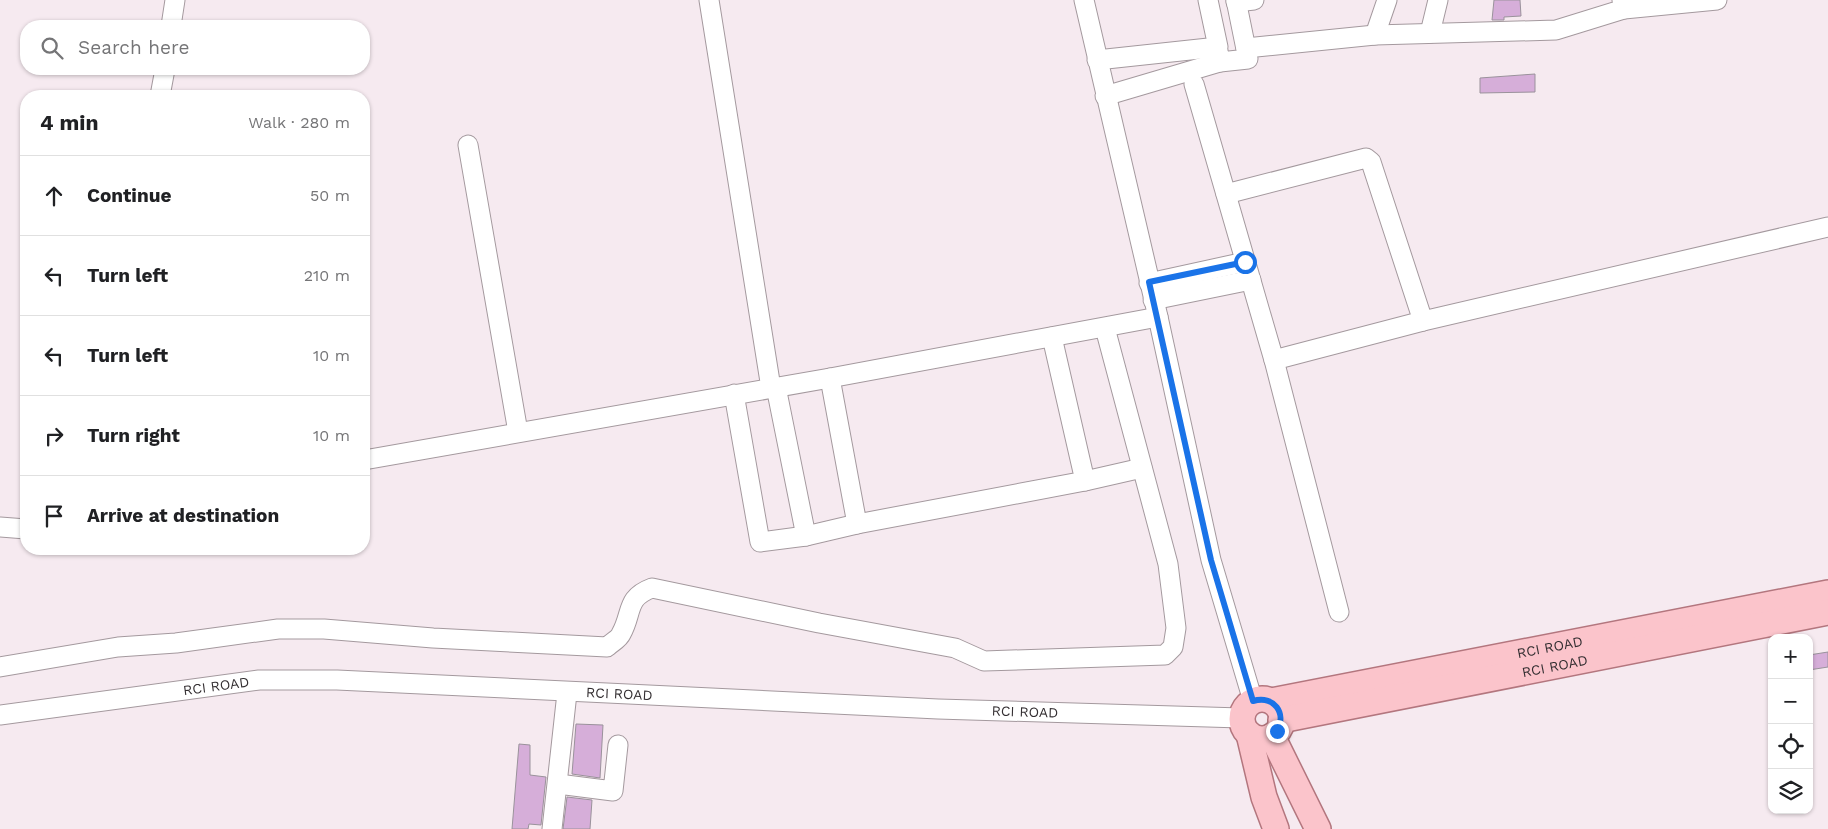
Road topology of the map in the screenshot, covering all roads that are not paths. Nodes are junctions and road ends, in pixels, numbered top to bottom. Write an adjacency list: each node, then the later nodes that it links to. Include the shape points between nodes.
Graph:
1 (175, 0): 10 (street)
2 (709, 0): 32 (street)
3 (1084, 0): 15 (street)
4 (1208, 0): 14 (street)
5 (1388, 0): 12 (street)
6 (1438, 0): 11 (street)
7 (1717, 0): 9 (street)
8 (1242, 1): 13 (street)
9 (1623, 4): 11 (street, via 1556,30)
10 (172, 20)
11 (1430, 33): 12 (street)
12 (1375, 35): 13 (street)
13 (1246, 48): 14 (street, via 1248,59)
14 (1219, 54): 15 (street); 19 (street)
15 (1097, 60): 19 (street)
16 (164, 75): 18 (street)
17 (1194, 84): 21 (street)
18 (161, 90)
19 (1105, 96): 25 (street)
20 (468, 145): 34 (street)
21 (1226, 194): 23 (street); 27 (street, via 1366,158 1371,162)
22 (1828, 227): 27 (street)
23 (1245, 262): 24 (street); 25 (street)
24 (1250, 280): 25 (street); 30 (street)
25 (1151, 291): 26 (street)
26 (1158, 318): 28 (street); 48 (street, via 1211,560)
27 (1423, 321): 30 (street)
28 (1105, 328): 29 (street); 36 (street)
29 (1052, 337): 31 (street); 37 (street)
30 (1274, 360): 43 (street)
31 (830, 378): 32 (street); 38 (street)
32 (773, 388): 33 (street); 41 (street)
33 (734, 394): 34 (street); 41 (street, via 758,538 764,543)
34 (518, 432): 35 (street)
35 (370, 459)
36 (1142, 468): 37 (street); 45 (street, via 1168,564 1176,628 1173,647 1165,654 984,661 955,648 652,588 633,600 621,636 606,647 324,629 278,629 176,643 118,647)
37 (1085, 481): 38 (street)
38 (857, 524): 41 (street)
39 (0, 527): 40 (street)
40 (20, 529)
41 (806, 536)
42 (1828, 593): 48 (main road, RCI ROAD)
43 (1339, 612)
44 (1828, 612): 48 (main road, RCI ROAD)
45 (0, 667)
46 (567, 693): 47 (street, RCI ROAD, via 336,680 260,680); 48 (street, RCI ROAD, via 938,709); 50 (street)
47 (0, 715)
48 (1261, 718): 52 (main road, via 1264,797); 53 (main road)
49 (618, 745): 50 (street, via 613,791)
50 (558, 784): 51 (street)
51 (552, 829)
52 (1276, 829)
53 (1318, 829)

